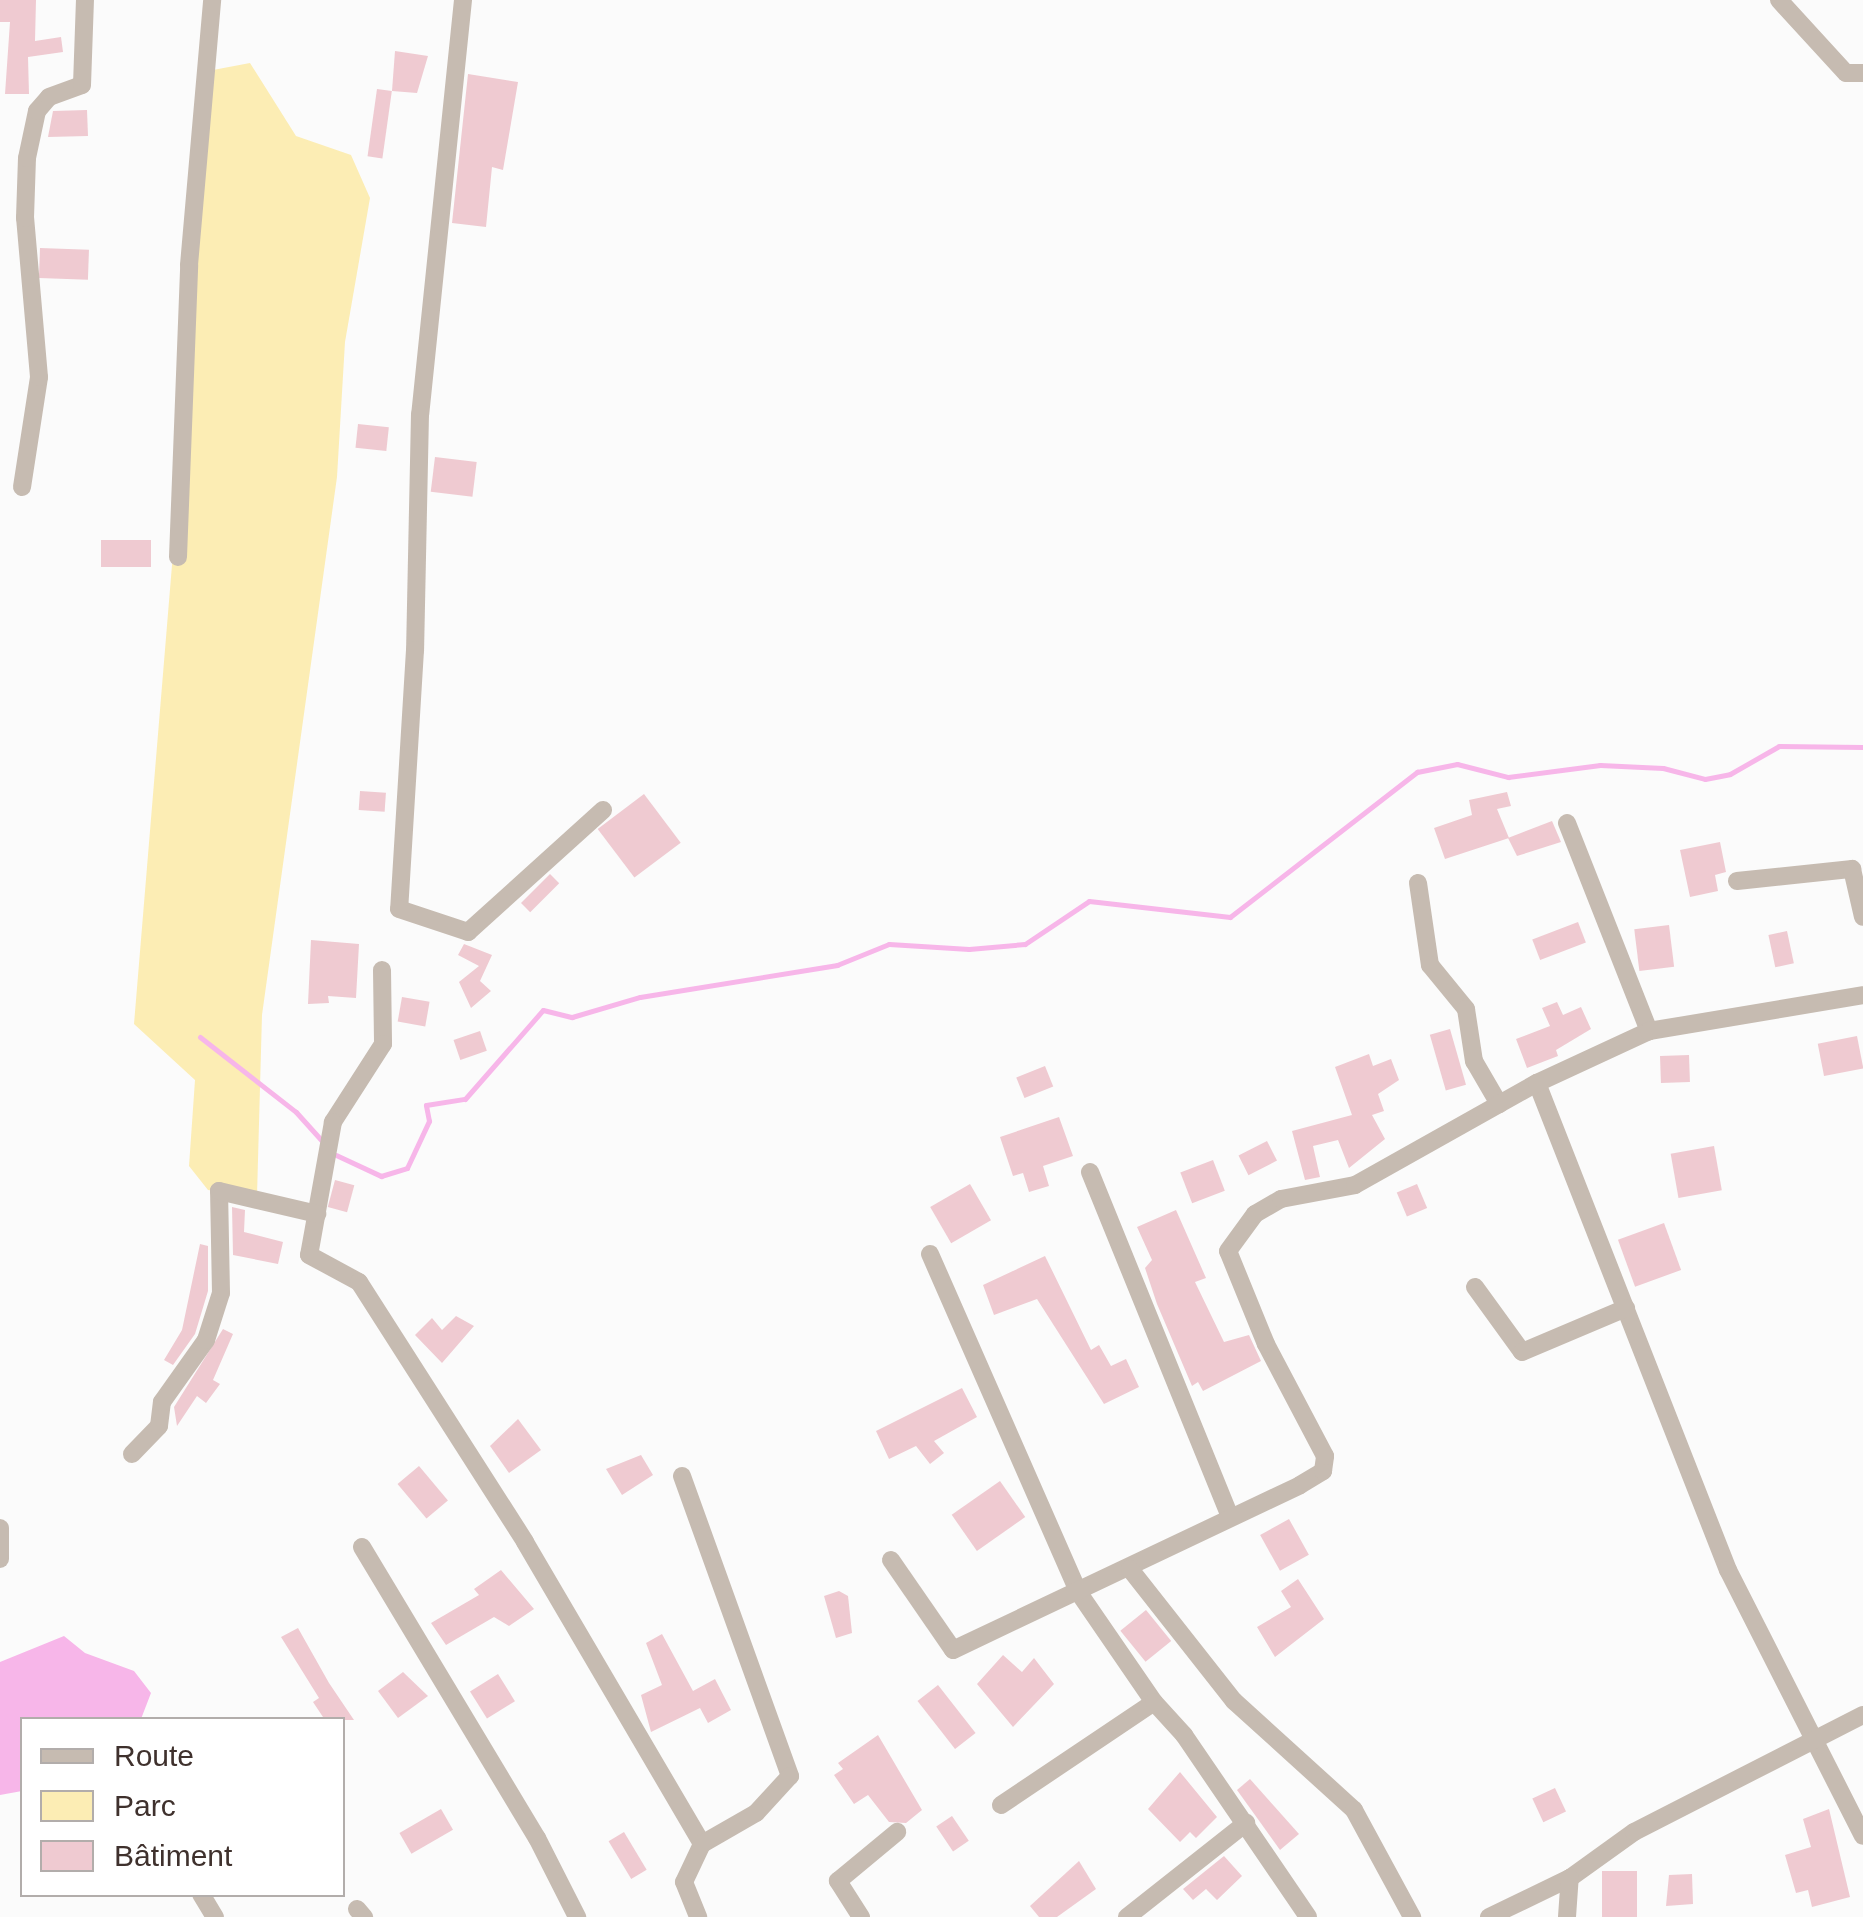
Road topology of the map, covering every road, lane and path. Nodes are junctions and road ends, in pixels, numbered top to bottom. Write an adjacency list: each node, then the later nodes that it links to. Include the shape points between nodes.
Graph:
1 (84, 0): 6 (street, via 82,85 36,110 27,158 25,218 39,377)
2 (212, 0): 7 (street, via 189,266)
3 (463, 0): 8 (street, via 420,414 400,909 468,932)
4 (1778, 0): 5 (street, via 1846,73)
5 (1863, 72)
6 (22, 487)
7 (178, 557)
8 (604, 810)
9 (1567, 823): 15 (street)
10 (1737, 881): 12 (street, via 1852,869)
11 (1418, 883): 17 (street, via 1430,965 1466,1009 1474,1061)
12 (1863, 916)
13 (382, 970): 19 (street, via 383,1044 334,1122)
14 (1863, 996): 15 (street)
15 (1650, 1031): 16 (street)
16 (1537, 1082): 17 (street); 22 (street)
17 (1498, 1104): 25 (street, via 1355,1185 1280,1199 1238,1231 1228,1251 1232,1265 1326,1464)
18 (1090, 1172): 25 (street)
19 (316, 1214): 23 (street, via 219,1191 220,1293 206,1340 162,1402 160,1426); 39 (street, via 309,1255 358,1282 526,1542)
20 (930, 1254): 31 (street)
21 (1475, 1287): 22 (street, via 1522,1352)
22 (1626, 1308): 34 (street, via 1728,1570)
23 (132, 1454)
24 (682, 1476): 39 (street, via 790,1776 756,1814)
25 (1230, 1517): 30 (street)
26 (0, 1528): 28 (street)
27 (362, 1547): 41 (street, via 509,1789)
28 (0, 1559)
29 (891, 1560): 31 (street, via 953,1650 1014,1616)
30 (1130, 1569): 31 (street); 46 (street, via 1234,1701 1354,1810)
31 (1079, 1593): 32 (street)
32 (1154, 1702): 35 (street); 36 (street)
33 (1863, 1715): 34 (street)
34 (1814, 1741): 38 (street); 40 (street, via 1634,1832)
35 (1001, 1805)
36 (1246, 1823): 44 (street); 45 (street)
37 (897, 1832): 43 (street, via 838,1881)
38 (1863, 1836)
39 (702, 1844): 42 (street, via 684,1882)
40 (1570, 1878): 47 (street); 48 (street)
41 (577, 1917)
42 (698, 1917)
43 (861, 1917)
44 (1127, 1917)
45 (1308, 1917)
46 (1412, 1917)
47 (1489, 1917)
48 (1568, 1917)

